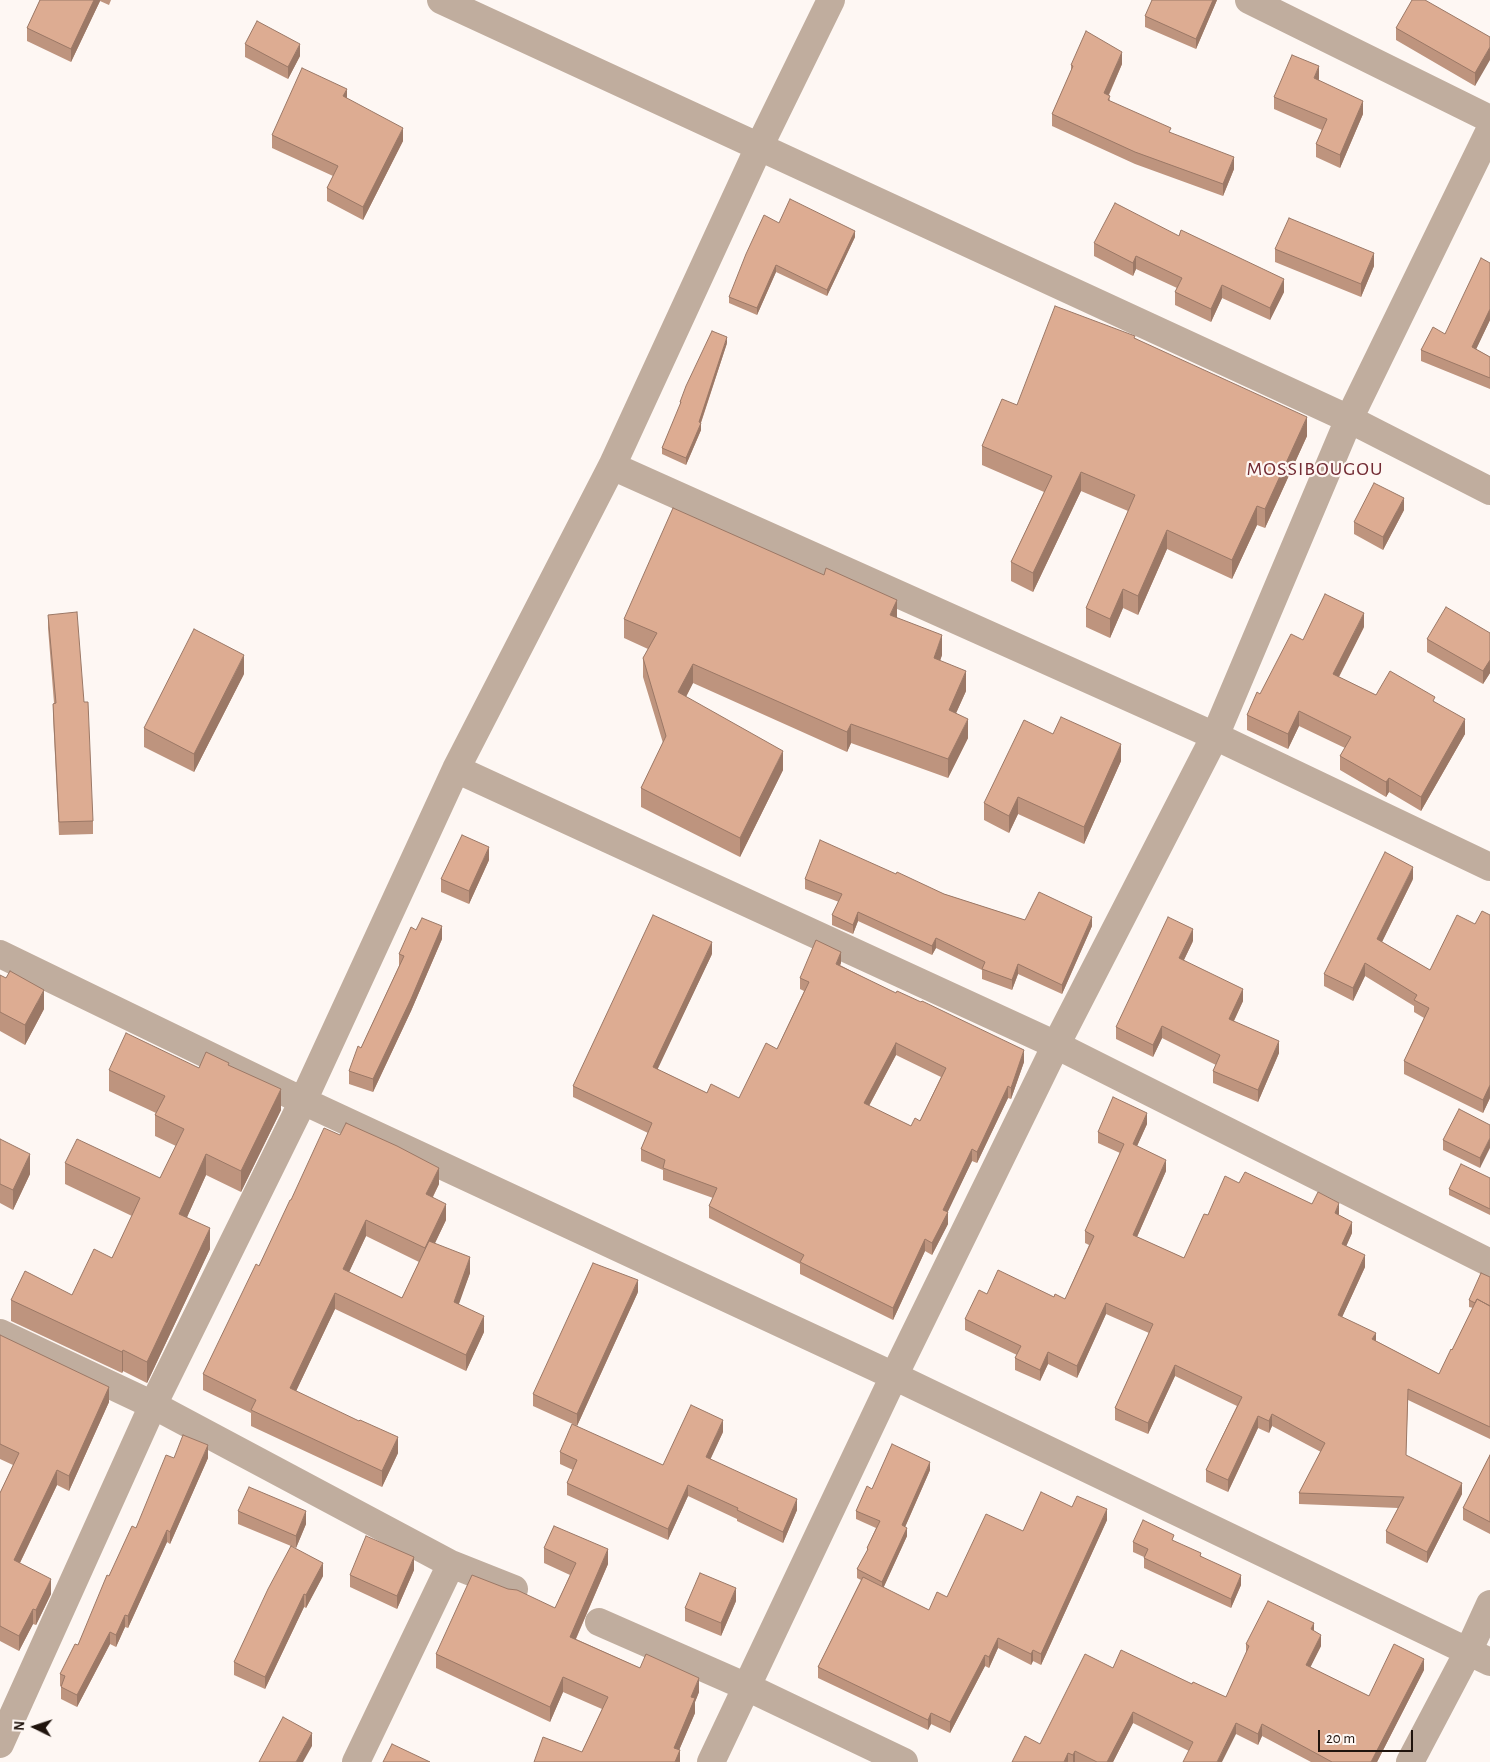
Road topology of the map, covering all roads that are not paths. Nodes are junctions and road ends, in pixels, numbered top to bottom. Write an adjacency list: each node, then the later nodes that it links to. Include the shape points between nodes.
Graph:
1 (441, 0): 6 (street)
2 (831, 0): 6 (street)
3 (1249, 0): 4 (street)
4 (1490, 119)
5 (1490, 130): 7 (street)
6 (759, 147): 7 (street); 8 (street)
7 (1349, 419): 9 (street); 10 (street)
8 (612, 466): 10 (street); 11 (street)
9 (1490, 491)
10 (1215, 736): 12 (street); 14 (street)
11 (456, 769): 14 (street); 15 (street)
12 (1490, 867)
13 (0, 954): 15 (street)
14 (1056, 1044): 16 (street); 18 (street)
15 (303, 1101): 18 (street); 19 (street)
16 (1490, 1263)
17 (0, 1334): 19 (street)
18 (894, 1376): 24 (street); 25 (street)
19 (153, 1405): 20 (street); 26 (street)
20 (452, 1564): 21 (street); 27 (street)
21 (514, 1588)
22 (1490, 1604): 24 (street)
23 (599, 1622): 25 (street)
24 (1479, 1657): 30 (street)
25 (747, 1687): 28 (street); 29 (street)
26 (0, 1744)
27 (356, 1762)
28 (711, 1762)
29 (904, 1762)
30 (1410, 1762)

